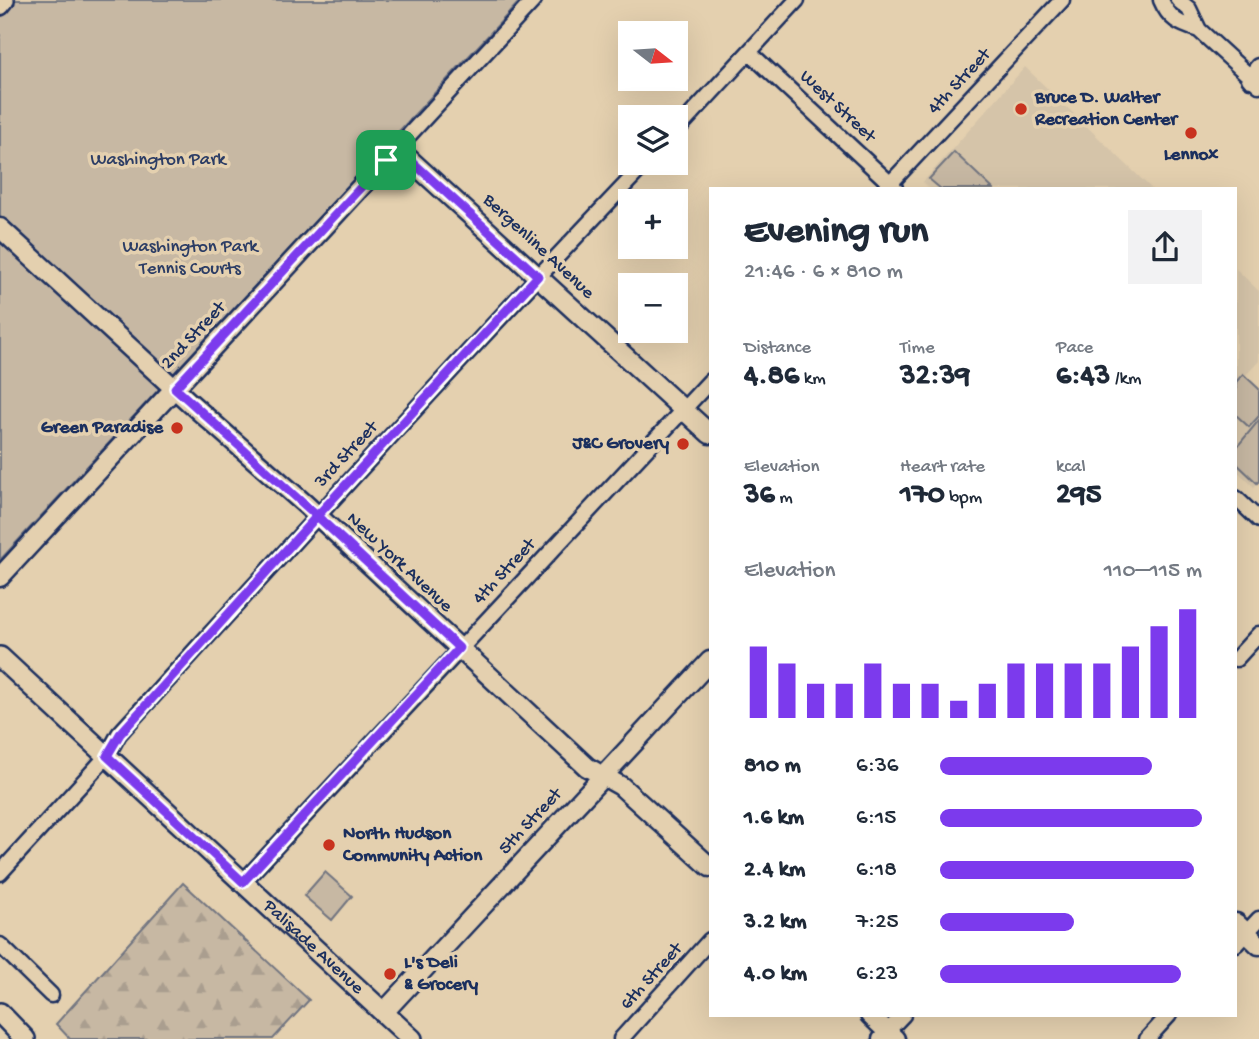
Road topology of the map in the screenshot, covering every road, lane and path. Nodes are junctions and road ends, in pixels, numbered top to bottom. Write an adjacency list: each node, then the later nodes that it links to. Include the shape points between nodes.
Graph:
1 (4, 0): 7 (main road)
2 (534, 0): 12 (street, 2nd Street)
3 (797, 0): 9 (street)
4 (1062, 0): 14 (street, 4th Street)
5 (1161, 0): 8 (street, via 1167,15)
6 (1178, 0): 8 (street, via 1189,9)
7 (0, 5)
8 (1199, 30): 10 (street)
9 (750, 52): 11 (street); 14 (street, West Street)
10 (1256, 77)
11 (688, 118)
12 (397, 148): 16 (street, Bergenline Avenue); 18 (street, 2nd Street)
13 (635, 175): 16 (street, 3rd Street)
14 (890, 187)
15 (0, 228): 18 (street, New York Avenue)
16 (538, 276): 19 (street, Bergenline Avenue); 22 (street, 3rd Street)
17 (709, 382): 19 (street, 4th Street)
18 (175, 388): 22 (street, New York Avenue); 24 (street, 2nd Street)
19 (684, 410): 20 (street, Bergenline Avenue); 26 (street, 4th Street)
20 (709, 434)
21 (1237, 499): 23 (street)
22 (317, 516): 26 (street, New York Avenue); 30 (street, 3rd Street, via 120,734)
23 (1259, 520)
24 (0, 577)
25 (1259, 634): 28 (street)
26 (459, 648): 31 (street, New York Avenue); 34 (street, 4th Street)
27 (0, 657): 30 (main road, Palisade Avenue)
28 (1237, 658)
29 (709, 662): 31 (street, 5th Street)
30 (107, 756): 33 (street, 3rd Street); 34 (main road, Palisade Avenue)
31 (602, 776): 32 (street, New York Avenue, via 621,786); 41 (street, 5th Street)
32 (709, 866)
33 (0, 873)
34 (243, 882): 41 (main road, Palisade Avenue)
35 (1259, 919): 36 (street)
36 (1244, 936)
37 (709, 941): 48 (street, 6th Street)
38 (0, 945): 39 (street)
39 (51, 995)
40 (0, 1013): 46 (main road)
41 (383, 1013): 47 (main road, Palisade Avenue)
42 (872, 1017): 45 (street)
43 (902, 1017): 45 (street)
44 (1167, 1017): 49 (street)
45 (888, 1036)
46 (25, 1039)
47 (412, 1039)
48 (621, 1039)
49 (1147, 1039)

